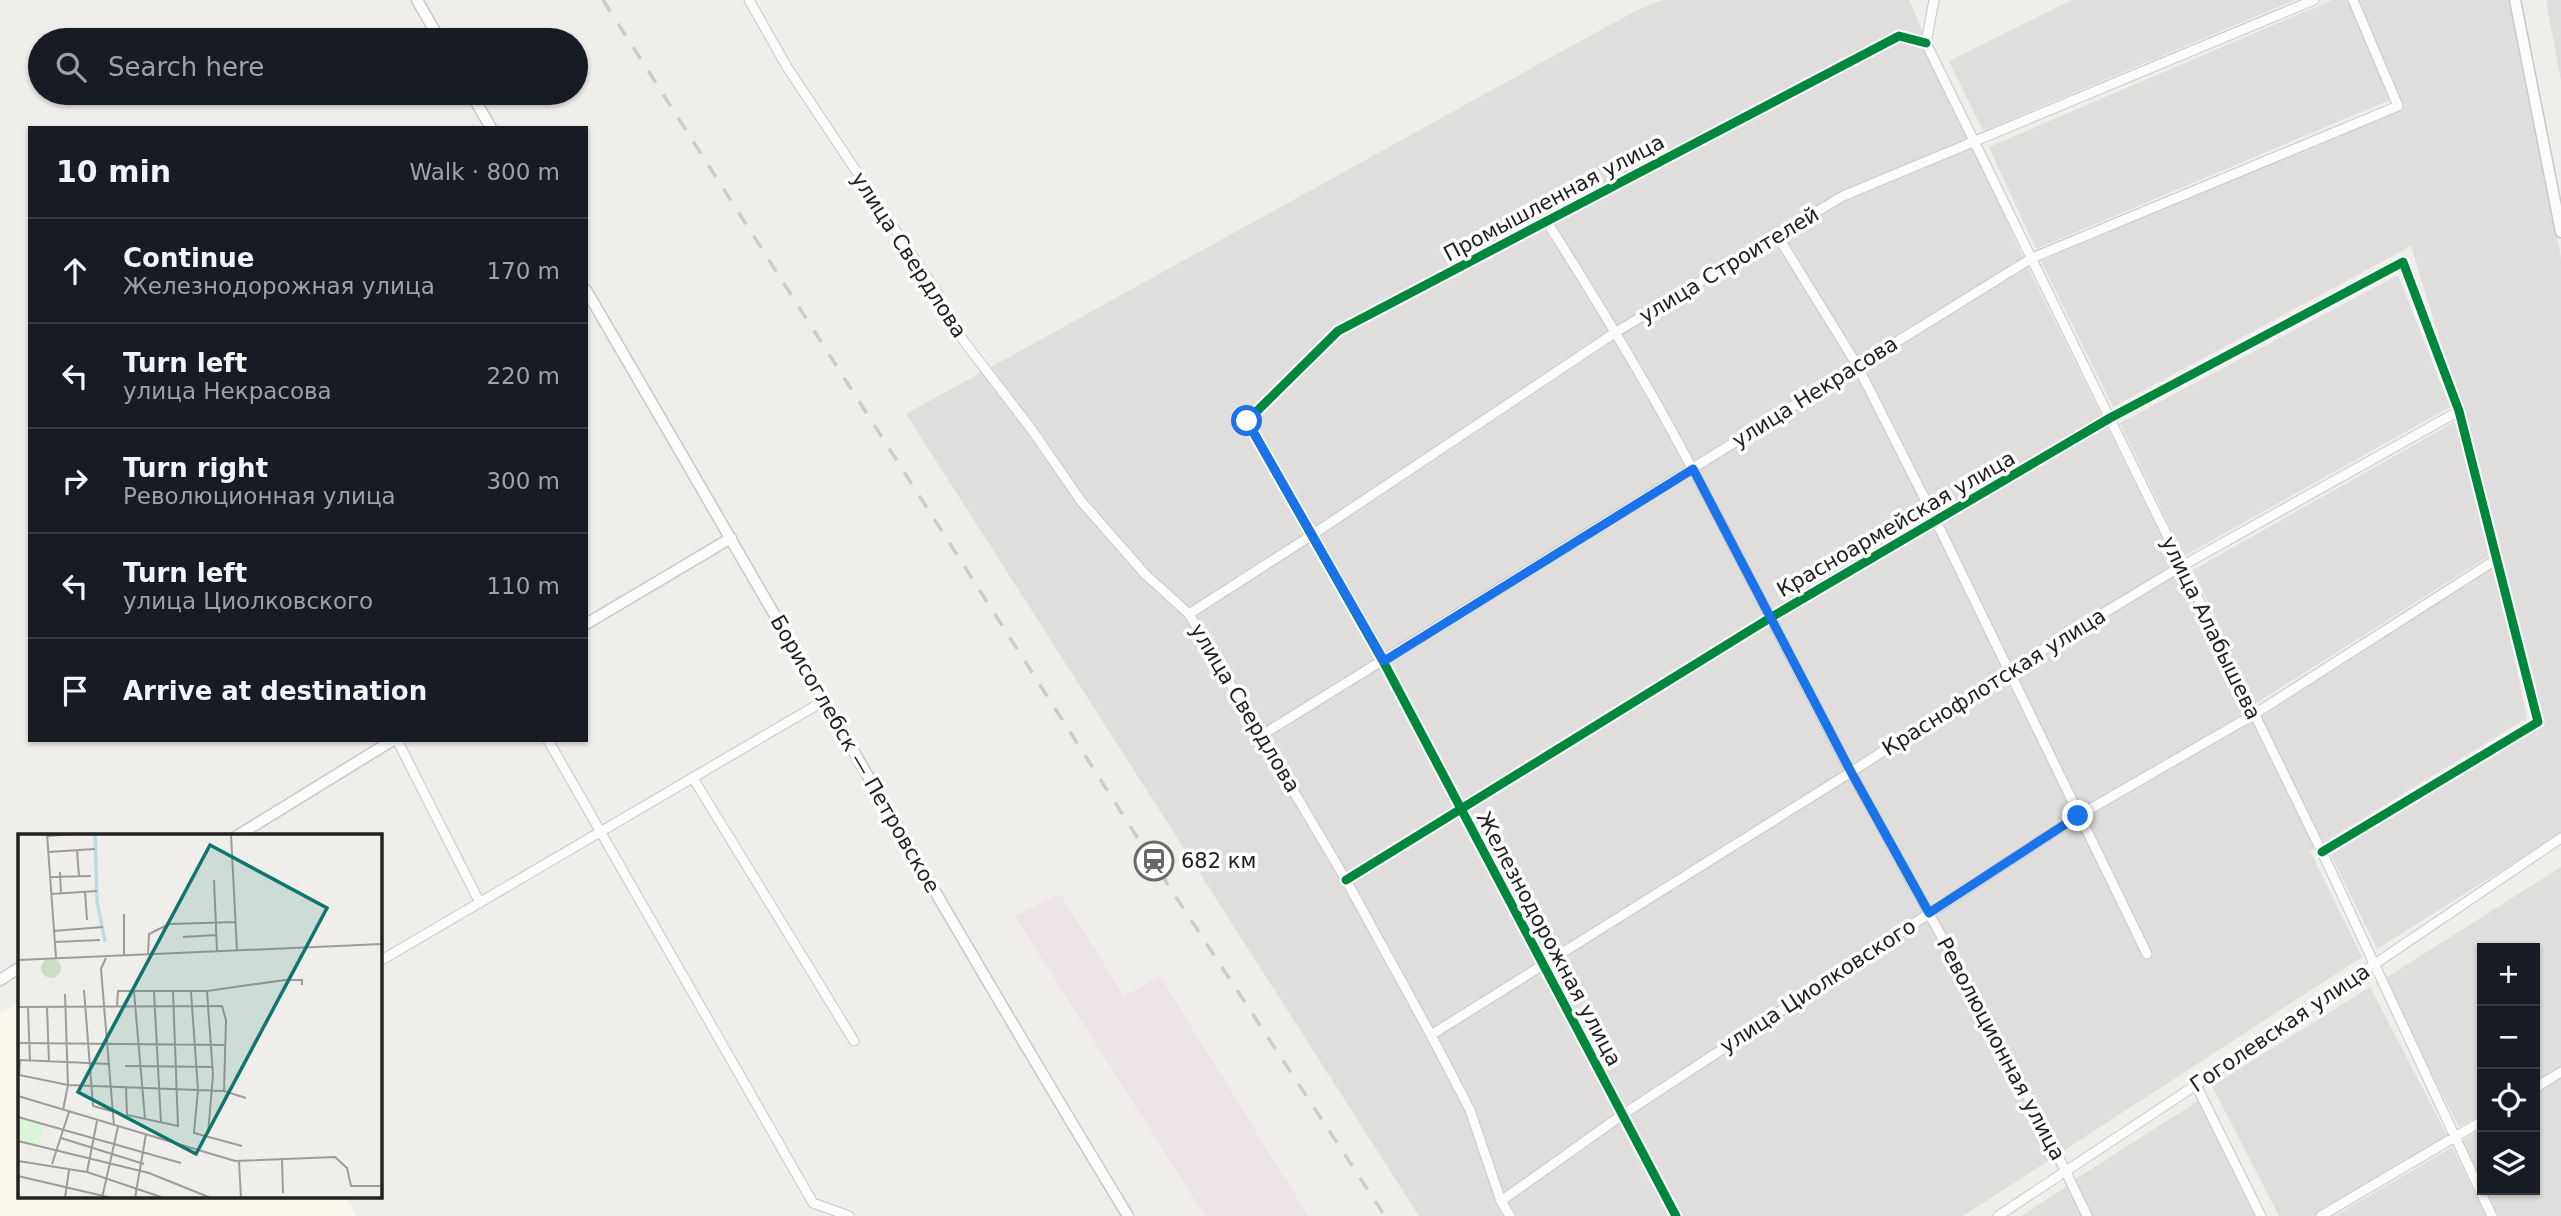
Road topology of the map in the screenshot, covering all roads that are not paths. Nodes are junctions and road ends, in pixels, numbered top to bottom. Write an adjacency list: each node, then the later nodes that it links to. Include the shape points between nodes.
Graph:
1 (417, 0): 7 (street)
2 (749, 0): 28 (street, улица Свердлова, via 787,67 938,294 953,327 1080,501 1145,574)
3 (1934, 0): 8 (street)
4 (2314, 0): 11 (street, улица Строителей)
5 (2353, 0): 15 (street, улица Некрасова, via 2399,106)
6 (2515, 0): 13 (street)
7 (433, 28)
8 (1926, 43): 11 (street, улица Алабышева); 12 (street, Промышленная улица, via 1899,36)
9 (478, 105): 10 (street)
10 (490, 126)
11 (1976, 142): 14 (street, улица Строителей, via 1843,196); 15 (street, улица Алабышева)
12 (1547, 222): 17 (street, Революционная улица); 21 (street, Промышленная улица, via 1338,331)
13 (2561, 232)
14 (1777, 235): 17 (street, улица Строителей); 18 (street)
15 (2032, 258): 18 (street, улица Некрасова); 20 (street, улица Алабышева)
16 (588, 293): 25 (street, Борисоглебск — Петровское)
17 (1616, 332): 22 (street, Революционная улица); 24 (street, улица Строителей)
18 (1857, 365): 22 (street, улица Некрасова); 23 (street)
19 (2459, 411): 20 (street, Красноармейская улица, via 2403,262); 26 (street); 27 (street, Краснофлотская улица)
20 (2110, 418): 23 (street, Красноармейская улица); 27 (street, улица Алабышева)
21 (1247, 421): 24 (street, Железнодорожная улица)
22 (1693, 469): 29 (street, Революционная улица); 31 (street, улица Некрасова)
23 (1936, 521): 29 (street, Красноармейская улица); 32 (street)
24 (1312, 535): 28 (street, улица Строителей); 31 (street, Железнодорожная улица)
25 (731, 538): 30 (street); 33 (street, Борисоглебск — Петровское)
26 (2497, 559): 34 (street, улица Циолковского); 46 (street, via 2538,722)
27 (2180, 567): 32 (street, Краснофлотская улица); 34 (street, улица Алабышева)
28 (1189, 614): 35 (street, улица Свердлова)
29 (1770, 618): 39 (street, Революционная улица); 41 (street, Красноармейская улица)
30 (588, 623)
31 (1384, 661): 35 (street, улица Некрасова); 41 (street, Железнодорожная улица)
32 (2009, 670): 39 (street, Краснофлотская улица); 42 (street)
33 (822, 702): 40 (street); 67 (street, Борисоглебск — Петровское)
34 (2253, 715): 42 (street, улица Циолковского); 46 (street, улица Алабышева)
35 (1262, 735): 47 (street, улица Свердлова)
36 (392, 742): 44 (street)
37 (396, 742): 48 (street)
38 (549, 742): 43 (street)
39 (1851, 772): 49 (street, Революционная улица); 53 (street, Краснофлотская улица)
40 (693, 778): 43 (street); 57 (street)
41 (1462, 810): 47 (street, Красноармейская улица); 53 (street, Железнодорожная улица)
42 (2078, 816): 49 (street, улица Циолковского); 50 (street)
43 (601, 832): 48 (street); 66 (street, via 813,1203)
44 (240, 834)
45 (2561, 838): 52 (street, Гоголевская улица)
46 (2322, 852): 52 (street, улица Алабышева)
47 (1346, 880): 56 (street, улица Свердлова)
48 (480, 903): 51 (street)
49 (1929, 913): 61 (street, улица Циолковского); 64 (street, Революционная улица)
50 (2147, 954)
51 (382, 960)
52 (2374, 964): 59 (street, Гоголевская улица); 63 (street, улица Алабышева)
53 (1542, 965): 56 (street, Краснофлотская улица); 61 (street, Железнодорожная улица)
54 (18, 969): 55 (street)
55 (0, 980)
56 (1431, 1035): 65 (street, улица Свердлова, via 1469,1110)
57 (854, 1041)
58 (2561, 1072): 60 (street)
59 (2196, 1085): 64 (street, Гоголевская улица); 72 (street)
60 (2540, 1085)
61 (1622, 1115): 65 (street, улица Циолковского); 69 (street, Железнодорожная улица)
62 (2477, 1124): 63 (street)
63 (2455, 1138): 73 (street); 74 (street, улица Алабышева)
64 (2066, 1171): 70 (street, Гоголевская улица); 71 (street, Революционная улица)
65 (1502, 1201): 68 (street, улица Свердлова)
66 (849, 1216)
67 (1128, 1216)
68 (1510, 1216)
69 (1676, 1216)
70 (1998, 1216)
71 (2087, 1216)
72 (2261, 1216)
73 (2322, 1216)
74 (2491, 1216)

